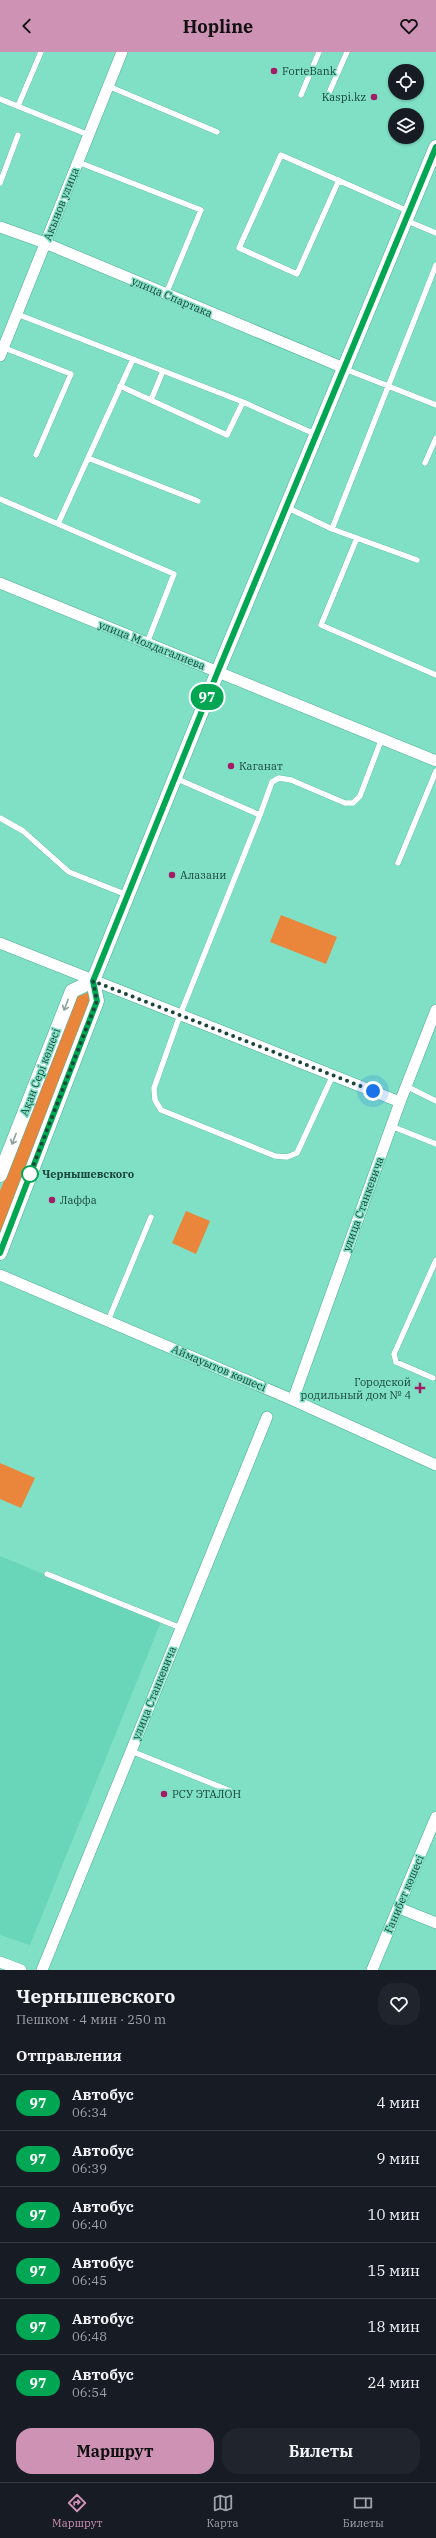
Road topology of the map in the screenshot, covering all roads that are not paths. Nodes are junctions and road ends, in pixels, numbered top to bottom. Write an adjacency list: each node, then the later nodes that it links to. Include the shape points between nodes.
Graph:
1 (41, 52): 9 (lane)
2 (122, 52): 5 (street, Акынов улица)
3 (318, 52): 6 (lane)
4 (347, 52): 7 (lane)
5 (108, 86): 10 (lane); 12 (street, Акынов улица)
6 (301, 95)
7 (328, 95)
8 (0, 99): 9 (lane)
9 (18, 106): 12 (lane)
10 (217, 132)
11 (18, 135): 16 (lane)
12 (89, 135): 14 (street, Акынов улица)
13 (436, 147): 17 (street)
14 (78, 162): 20 (street, Акынов улица); 22 (lane, via 201,210)
15 (339, 180): 15 (lane, via 281,155 240,248 297,274); 17 (lane)
16 (0, 183)
17 (407, 216): 19 (lane); 26 (street)
18 (0, 227): 20 (street, улица Спартака)
19 (436, 233)
20 (45, 243): 22 (street, улица Спартака); 23 (street, Акынов улица)
21 (436, 265): 29 (lane)
22 (166, 294): 26 (street, улица Спартака)
23 (17, 314): 24 (street, Акынов улица); 25 (lane)
24 (1, 350): 35 (lane, via 71,374)
25 (133, 359): 27 (lane); 28 (lane)
26 (344, 368): 29 (lane); 33 (street)
27 (163, 371): 30 (lane); 31 (lane)
28 (120, 386): 30 (lane); 36 (lane)
29 (389, 386): 32 (lane); 42 (lane)
30 (152, 400): 31 (lane, via 227,435)
31 (243, 402): 33 (lane)
32 (436, 405)
33 (316, 435): 40 (street)
34 (436, 438): 37 (lane)
35 (36, 455)
36 (88, 458): 39 (lane); 41 (lane)
37 (425, 463)
38 (0, 499): 41 (lane)
39 (198, 501)
40 (286, 507): 42 (lane); 47 (street)
41 (58, 524): 46 (lane, via 174,574)
42 (332, 529): 43 (lane)
43 (357, 538): 44 (lane); 48 (lane, via 321,625)
44 (417, 560)
45 (0, 583): 46 (street, улица Молдагалиева)
46 (147, 642): 47 (street, улица Молдагалиева)
47 (218, 671): 49 (street, улица Молдагалиева); 52 (street)
48 (436, 675)
49 (382, 738): 50 (street, улица Молдагалиева); 53 (lane, via 360,796 353,802 344,803 291,780 279,778 272,782)
50 (436, 761)
51 (436, 770): 55 (lane)
52 (175, 778): 53 (lane); 56 (street)
53 (260, 815): 60 (lane)
54 (0, 818): 56 (lane, via 23,831 69,872)
55 (398, 863)
56 (127, 895): 58 (street)
57 (0, 943): 58 (street)
58 (93, 981): 60 (street); 67 (street, Ақан Сері көшесі, one-way to 67, via 72,991); 69 (street, via 97,1001)
59 (436, 1010): 62 (street, улица Станкевича)
60 (180, 1015): 61 (street); 61 (lane, via 154,1088 154,1100 161,1110 268,1153 287,1157 297,1153)
61 (333, 1075): 64 (street)
62 (406, 1086): 63 (lane); 64 (street, улица Станкевича)
63 (436, 1101)
64 (400, 1102): 65 (street, улица Станкевича)
65 (391, 1126): 66 (lane); 74 (street, улица Станкевича)
66 (436, 1144)
67 (0, 1175)
68 (151, 1218): 72 (lane)
69 (0, 1253)
70 (436, 1260): 73 (lane, via 394,1354 396,1362)
71 (0, 1275): 72 (street, Аймауытов көшесі)
72 (108, 1321): 74 (street, Аймауытов көшесі)
73 (433, 1378)
74 (293, 1400): 76 (street, Аймауытов көшесі)
75 (267, 1417): 78 (street, улица Станкевича)
76 (436, 1465)
77 (47, 1574): 78 (lane)
78 (181, 1628): 79 (street, улица Станкевича)
79 (131, 1751): 80 (lane); 86 (street, улица Станкевича)
80 (233, 1792)
81 (436, 1817): 82 (street, Ғанибет көшесі)
82 (399, 1908): 83 (street); 87 (street, Ғанибет көшесі)
83 (436, 1923)
84 (0, 1962): 85 (street)
85 (21, 1970)
86 (42, 1970)
87 (372, 1970)

